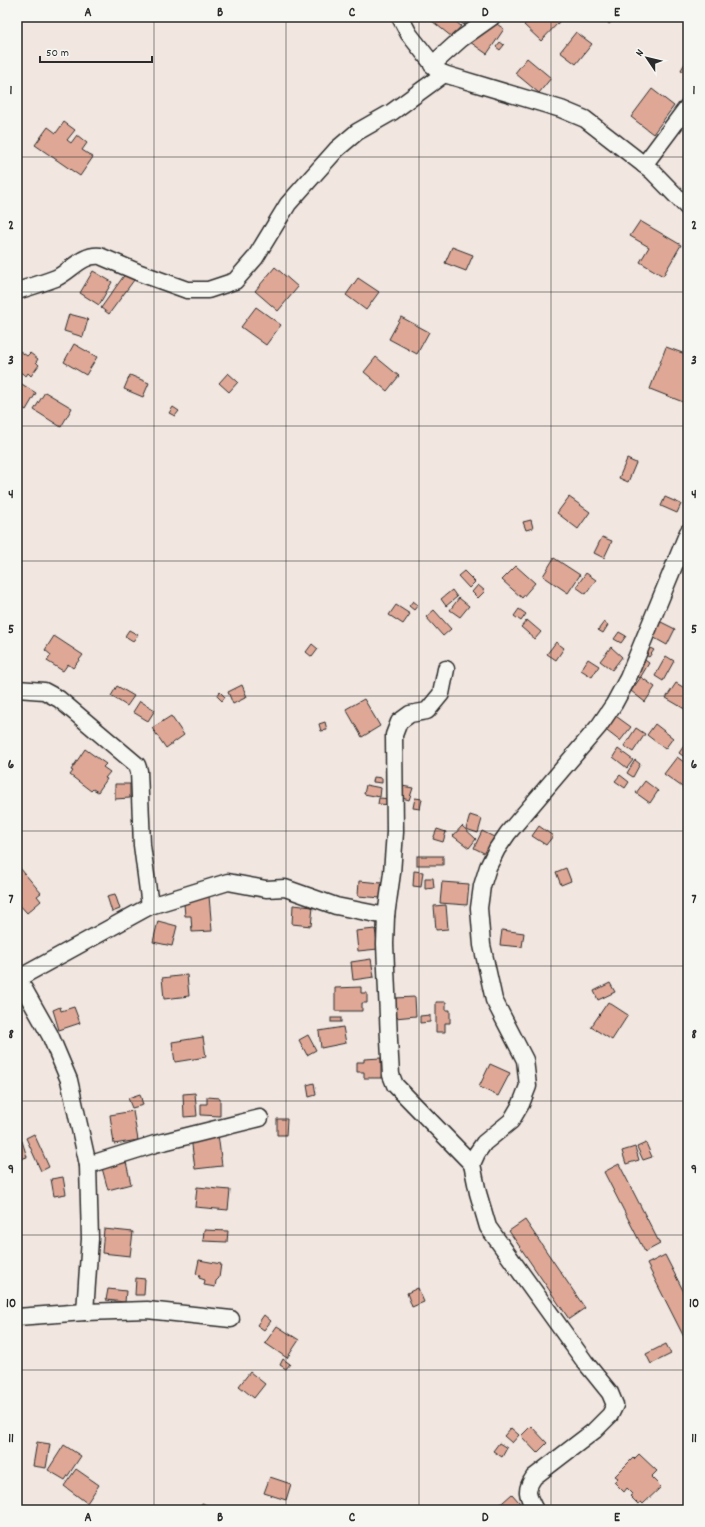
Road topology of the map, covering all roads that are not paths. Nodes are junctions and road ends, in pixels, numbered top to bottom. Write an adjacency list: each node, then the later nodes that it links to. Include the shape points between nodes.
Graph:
1 (400, 17): 3 (street, via 409,34)
2 (492, 17): 3 (street, via 461,39)
3 (438, 70): 5 (street, via 567,111 585,120); 7 (street, via 392,112 357,132 337,149 288,204 255,258 235,281 208,290 187,290 94,255 56,277)
4 (688, 106): 5 (street)
5 (644, 165): 6 (street)
6 (688, 208)
7 (17, 292)
8 (688, 532): 14 (street, via 628,678 614,704 599,726 508,833 488,867 479,908 482,945 494,1000 525,1060 528,1086 511,1121 484,1142)
9 (446, 669): 12 (street, via 441,694 427,711 410,714 399,722 394,735 395,832)
10 (17, 689): 11 (street, via 44,691 59,699 137,765 142,845)
11 (150, 906): 12 (street, via 228,882 266,889 285,888 336,906); 15 (street, via 17,979 50,1035 69,1080)
12 (386, 916): 14 (street, via 392,1075 398,1089)
13 (260, 1118): 15 (street, via 155,1144)
14 (472, 1164): 19 (street, via 488,1227 610,1393 615,1405 610,1415 594,1431 534,1477 528,1486 528,1496)
15 (88, 1165): 16 (street, via 90,1239)
16 (85, 1312): 17 (street); 18 (street, via 147,1310)
17 (17, 1317)
18 (231, 1318)
19 (535, 1510)

